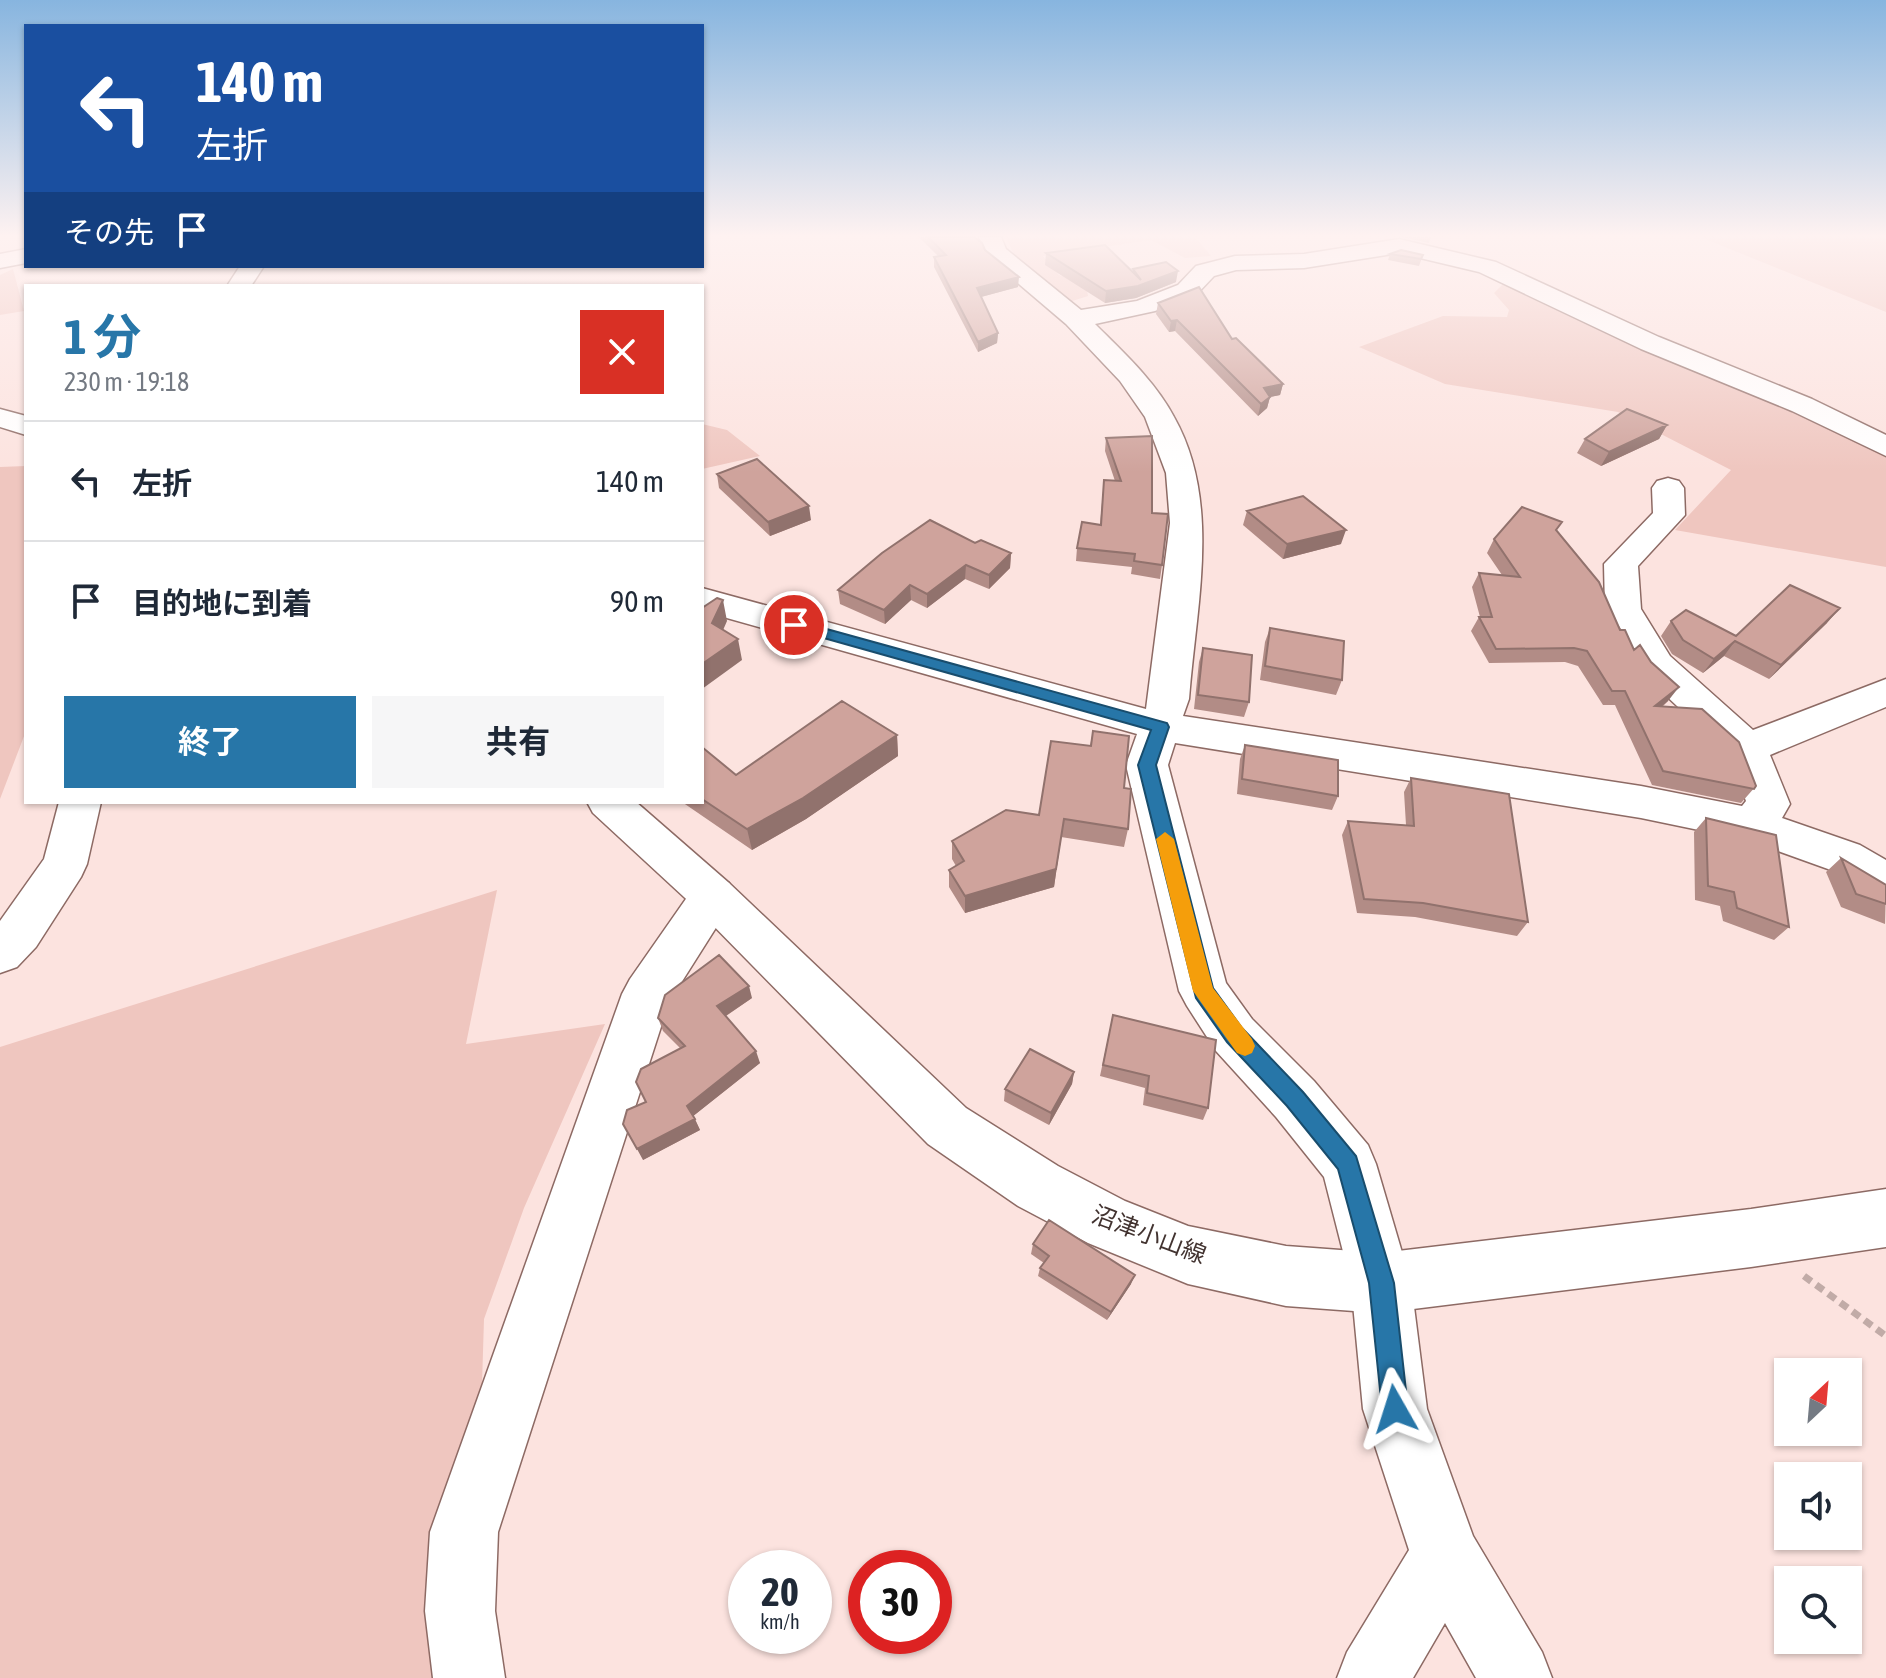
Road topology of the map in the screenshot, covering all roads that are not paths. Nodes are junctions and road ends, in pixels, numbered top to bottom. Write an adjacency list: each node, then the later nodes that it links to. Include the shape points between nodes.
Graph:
1 (1072, 315): 4 (street)
2 (1101, 315): 4 (street)
3 (1591, 315): 7 (street, via 1802,405)
4 (1075, 318): 11 (street, via 1130,375 1160,417 1182,473 1187,523 1169,699)
5 (0, 418): 6 (street)
6 (24, 425)
7 (1886, 447)
8 (1668, 488): 12 (street, via 1669,515 1621,564 1623,609 1656,665)
9 (704, 600): 11 (street)
10 (1886, 692): 12 (street)
11 (1161, 727): 15 (street); 20 (street, via 1147,765 1204,991 1234,1035 1348,1164)
12 (1747, 748): 15 (street, via 1769,804)
13 (80, 804): 18 (street, via 65,864)
14 (610, 804): 17 (street, 沼津小山線)
15 (1751, 824): 16 (street, via 1844,857)
16 (1886, 883)
17 (713, 896): 20 (street, 沼津小山線, via 947,1126 1038,1186 1108,1223 1188,1255 1286,1276); 22 (street, via 647,994 464,1532 460,1611)
18 (0, 953)
19 (1886, 1218): 20 (street, 沼津小山線)
20 (1381, 1283): 21 (street, via 1395,1409)
21 (1445, 1555): 23 (street); 24 (street)
22 (469, 1678)
23 (1373, 1678)
24 (1516, 1678)

